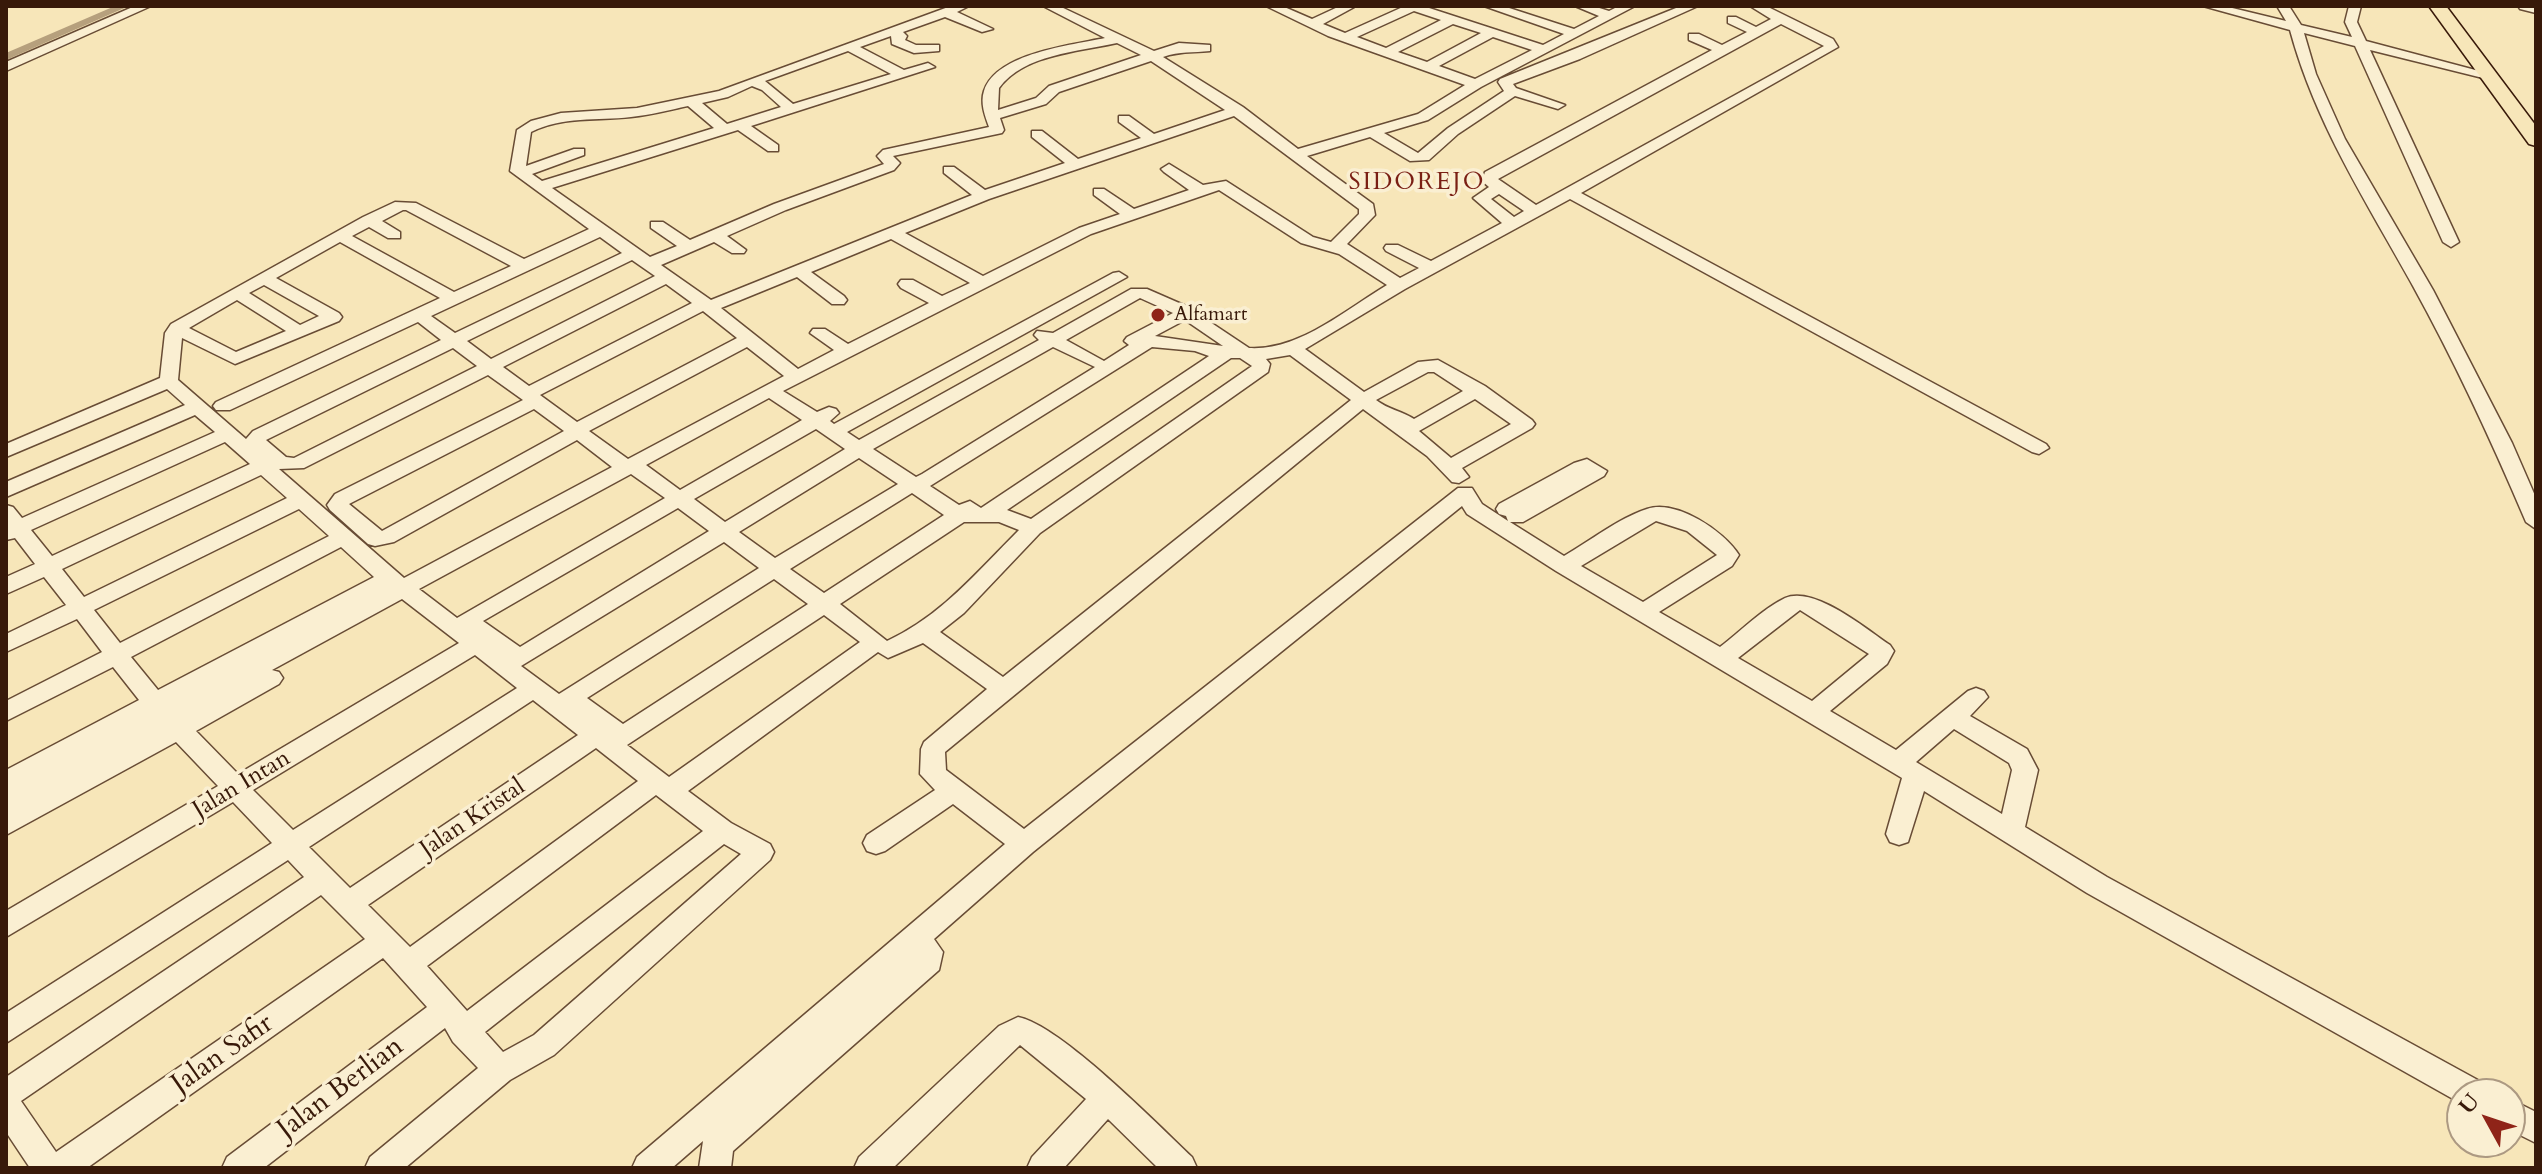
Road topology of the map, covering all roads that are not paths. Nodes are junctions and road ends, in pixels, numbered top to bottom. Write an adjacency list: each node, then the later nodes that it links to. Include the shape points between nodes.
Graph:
1 (116, 6): 29 (street)
2 (145, 6): 29 (street)
3 (963, 6): 21 (street)
4 (1049, 6): 35 (street)
5 (1350, 6): 28 (street)
6 (1413, 6): 25 (street); 36 (street)
7 (1490, 6): 32 (street)
8 (1508, 6): 32 (street)
9 (1581, 6): 22 (street)
10 (1645, 6): 19 (street)
11 (1692, 6): 58 (street)
12 (1756, 6): 24 (street)
13 (2209, 6): 27 (street)
14 (2355, 6): 38 (street, via 2351,22)
15 (2437, 6): 56 (highway)
16 (2446, 6): 56 (highway)
17 (2524, 6): 20 (street)
18 (1276, 7): 23 (street); 28 (street)
19 (1627, 7): 22 (street)
20 (2536, 9)
21 (945, 12): 30 (street); 31 (street)
22 (1610, 16): 32 (street)
23 (1256, 17)
24 (1782, 18): 33 (street); 89 (street, via 1831,47)
25 (1451, 20): 34 (street); 44 (street)
26 (1732, 20): 33 (street)
27 (2289, 21): 38 (street); 161 (street, via 2338,139 2424,290)
28 (1312, 24): 36 (street)
29 (79, 28): 45 (street); 51 (street)
30 (987, 29)
31 (892, 31): 39 (street); 40 (street, via 901,36 897,41 914,49)
32 (1578, 31): 42 (street)
33 (1757, 32): 43 (street)
34 (1491, 33): 42 (street); 53 (street)
35 (1111, 36): 47 (street); 48 (street)
36 (1346, 37): 44 (street)
37 (1694, 37): 43 (street)
38 (2363, 45): 56 (street); 100 (street)
39 (848, 46): 46 (street); 54 (street)
40 (934, 48)
41 (1205, 48): 47 (street, via 1179,47)
42 (1542, 49): 58 (street)
43 (1723, 50): 85 (street, via 1490,175)
44 (1388, 52): 53 (street)
45 (6, 53)
46 (825, 55): 49 (street); 57 (street)
47 (1153, 56): 50 (street); 63 (street)
48 (1074, 64): 50 (street); 69 (street, via 1035,104); 69 (street, via 1020,64 999,79 989,101)
49 (851, 65)
50 (1121, 66): 55 (street)
51 (6, 67)
52 (928, 67): 54 (street)
53 (1428, 67): 59 (street)
54 (902, 74): 62 (street)
55 (1138, 79)
56 (2497, 79): 67 (highway); 75 (highway)
57 (750, 81): 60 (street); 62 (street, via 774,92)
58 (1503, 83): 59 (street); 61 (street); 76 (street, via 1424,157 1415,158)
59 (1476, 84): 66 (street)
60 (691, 101): 64 (street, via 650,113); 70 (street)
61 (1558, 105)
62 (789, 110): 68 (street)
63 (1238, 110): 74 (street); 79 (street)
64 (598, 115): 71 (street, via 596,126); 83 (street, via 548,120 524,130)
65 (1124, 119): 74 (street)
66 (1416, 120): 72 (street); 76 (street)
67 (2536, 123)
68 (739, 124): 70 (street); 77 (street)
69 (990, 126): 98 (street, via 888,153 884,156 892,163 889,167)
70 (724, 129): 84 (street)
71 (583, 131)
72 (1373, 133): 76 (street); 79 (street)
73 (1037, 134): 80 (street)
74 (1152, 139): 80 (street)
75 (2536, 140)
76 (1391, 144)
77 (773, 148)
78 (579, 152): 83 (street)
79 (1298, 154): 103 (street, via 1369,211 1338,242)
80 (1075, 164): 86 (street)
81 (1169, 169): 87 (street)
82 (949, 170): 86 (street)
83 (521, 173): 84 (street)
84 (539, 187): 95 (street)
85 (1499, 188): 90 (street); 93 (street, via 1481,198)
86 (977, 191): 96 (street)
87 (1201, 191): 91 (street); 103 (street, via 1221,184 1307,240)
88 (1099, 192): 91 (street)
89 (1570, 193): 90 (street); 150 (street)
90 (1535, 212): 93 (street)
91 (1132, 215): 112 (street, via 1089,229)
92 (369, 220): 97 (street); 99 (street); 106 (street, via 410,206)
93 (1513, 224): 107 (street)
94 (657, 225): 101 (street)
95 (601, 230): 105 (street); 106 (street)
96 (892, 233): 108 (street); 112 (street)
97 (394, 235)
98 (715, 235): 101 (street); 104 (street)
99 (341, 236): 111 (street); 116 (street)
100 (2451, 242)
101 (689, 247): 105 (street)
102 (1392, 248): 107 (street)
103 (1338, 249): 114 (street)
104 (738, 250)
105 (642, 259): 109 (street); 127 (street)
106 (522, 265): 116 (street)
107 (1431, 267): 114 (street)
108 (800, 271): 117 (street); 119 (street)
109 (667, 277): 119 (street); 135 (street)
110 (1119, 277): 123 (street)
111 (265, 278): 115 (street); 124 (street, via 333,316)
112 (983, 283): 118 (street)
113 (907, 284): 118 (street)
114 (1399, 285): 131 (street)
115 (239, 294): 122 (street); 124 (street)
116 (452, 298): 121 (street)
117 (838, 300)
118 (943, 304): 132 (street)
119 (707, 306): 126 (street); 142 (street)
120 (1185, 313): 128 (street, via 1143,291); 129 (street); 133 (street)
121 (414, 316): 127 (street); 138 (street)
122 (177, 328): 130 (street); 137 (street)
123 (1029, 328): 128 (street); 145 (street)
124 (300, 332): 134 (street)
125 (819, 333): 132 (street)
126 (748, 339): 139 (street); 148 (street)
127 (449, 341): 135 (street); 135 (street, via 255,440 281,463 297,464)
128 (1054, 341): 136 (street); 149 (street)
129 (1136, 344): 133 (street, via 1199,355); 136 (street)
130 (214, 350): 134 (street); 137 (street)
131 (1284, 350): 133 (street); 141 (street)
132 (849, 352): 139 (street)
133 (1227, 352): 160 (street); 163 (street, via 1261,368)
134 (240, 358): 138 (street)
135 (483, 369): 142 (street)
136 (1088, 370): 155 (street)
137 (170, 371): 144 (street); 151 (street)
138 (275, 382): 143 (street)
139 (783, 384): 145 (street); 154 (street)
140 (1478, 390): 141 (street, via 1431,364); 146 (street); 152 (street, via 1525,424)
141 (1366, 399): 146 (street); 152 (street); 181 (street)
142 (528, 401): 148 (street); 148 (street, via 337,505 379,540)
143 (223, 406)
144 (197, 407): 147 (street); 156 (street)
145 (832, 422): 149 (street); 159 (street)
146 (1413, 427): 152 (street)
147 (227, 434): 153 (street); 162 (street)
148 (572, 434): 154 (street)
149 (866, 445): 155 (street); 164 (street)
150 (2039, 448)
151 (6, 451)
152 (1455, 463): 157 (street)
153 (263, 466): 158 (street); 167 (street)
154 (624, 468): 159 (street); 170 (street)
155 (914, 482): 160 (street); 168 (street)
156 (6, 490)
157 (1472, 498): 166 (street, via 1474,509 1514,522); 199 (street)
158 (301, 500): 165 (street); 173 (street)
159 (679, 500): 164 (street); 164 (street, via 466,621 520,658)
160 (971, 513): 163 (street, via 1001,515); 171 (street)
161 (2536, 522)
162 (10, 524): 167 (street)
163 (1033, 528): 174 (street)
164 (724, 532): 168 (street)
165 (342, 538): 170 (street); 179 (street)
166 (1569, 563): 172 (street); 172 (street, via 1652,514 1677,517 1723,546 1728,555 1724,561); 178 (street)
167 (49, 566): 169 (street); 173 (street)
168 (775, 568): 171 (street); 171 (street, via 569,697 622,737)
169 (6, 586)
170 (403, 588): 175 (street); 185 (street); 185 (street)
171 (824, 604): 190 (street, via 875,640 874,645)
172 (1652, 606): 178 (street)
173 (78, 608): 176 (street); 179 (street)
174 (925, 633): 177 (street); 181 (street)
175 (477, 643): 180 (street); 191 (street, Jalan Intan)
176 (6, 644)
177 (888, 650)
178 (1725, 655): 183 (street); 183 (street, via 1792,604 1813,606 1882,651); 188 (street)
179 (116, 656): 184 (street); 185 (street)
180 (534, 688): 187 (street); 200 (street)
181 (1003, 689): 192 (street, via 933,749 933,774)
182 (1976, 697): 186 (street)
183 (1822, 705): 188 (street)
184 (6, 712)
185 (167, 716): 189 (street); 191 (street); 193 (street); 194 (street)
186 (1953, 717): 188 (street); 195 (street, via 2023,763)
187 (598, 734): 190 (street); 202 (street, Jalan Kristal)
188 (1907, 764): 195 (street); 197 (street)
189 (6, 782)
190 (663, 786): 196 (street); 205 (street)
191 (239, 788): 200 (street); 203 (street, Jalan Intan)
192 (954, 790): 198 (street); 199 (street)
193 (6, 803)
194 (6, 824)
195 (2012, 825): 209 (street, via 2097,885)
196 (722, 831): 206 (street, Jalan Berlian); 208 (street, via 761,852 544,1045)
197 (1899, 834)
198 (876, 843)
199 (1024, 844): 213 (street, via 914,938 929,952 929,961)
200 (291, 845): 201 (street); 207 (street)
201 (323, 879): 202 (street); 210 (street)
202 (348, 904): 204 (street)
203 (6, 925)
204 (385, 941): 205 (street); 215 (street, Jalan Safir)
205 (408, 964): 206 (street)
206 (454, 1021): 208 (street); 216 (street, Jalan Berlian)
207 (6, 1029)
208 (499, 1070): 217 (street)
209 (2446, 1078)
210 (6, 1094)
211 (1107, 1098): 219 (street, via 1029,1033 1018,1031); 220 (street); 221 (street)
212 (6, 1105): 214 (street)
213 (714, 1142): 218 (street)
214 (48, 1168)
215 (60, 1168)
216 (238, 1168)
217 (381, 1168)
218 (648, 1168)
219 (870, 1168)
220 (1043, 1168)
221 (1181, 1168)

